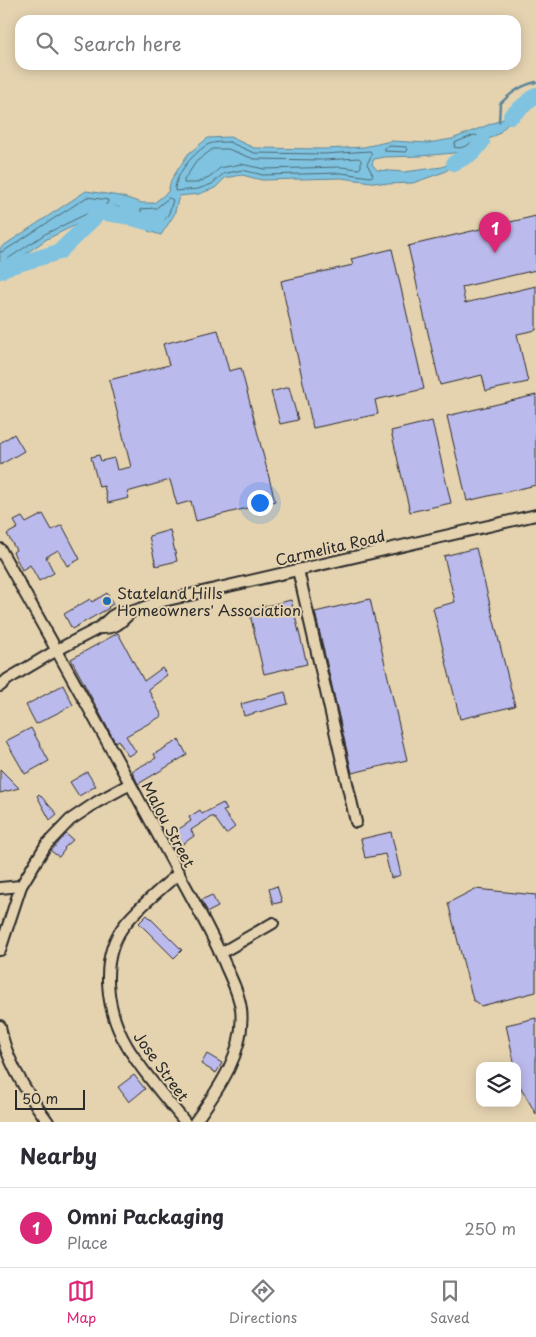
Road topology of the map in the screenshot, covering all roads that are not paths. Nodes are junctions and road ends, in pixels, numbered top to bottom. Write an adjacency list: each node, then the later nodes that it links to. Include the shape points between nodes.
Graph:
1 (536, 515): 3 (street, Carmelita Road)
2 (0, 549): 4 (street, Malou Street)
3 (298, 570): 4 (street, Carmelita Road, via 159,602 131,612 119,612 99,628); 7 (street)
4 (57, 650): 5 (street, Carmelita Road); 6 (street, Malou Street)
5 (0, 686)
6 (130, 784): 8 (street, Malou Street); 9 (street, via 70,820 46,845)
7 (356, 822)
8 (179, 874): 13 (street, Malou Street); 17 (street, Jose Street, via 126,923 117,937 108,972 109,996 126,1044 141,1068)
9 (21, 886): 10 (street); 12 (street)
10 (0, 888)
11 (273, 923): 13 (street)
12 (0, 950)
13 (221, 953): 18 (street, Malou Street, via 237,992 240,1028 234,1056 226,1073)
14 (0, 1026): 15 (street)
15 (1, 1041): 16 (street)
16 (48, 1122)
17 (185, 1122)
18 (195, 1122)

